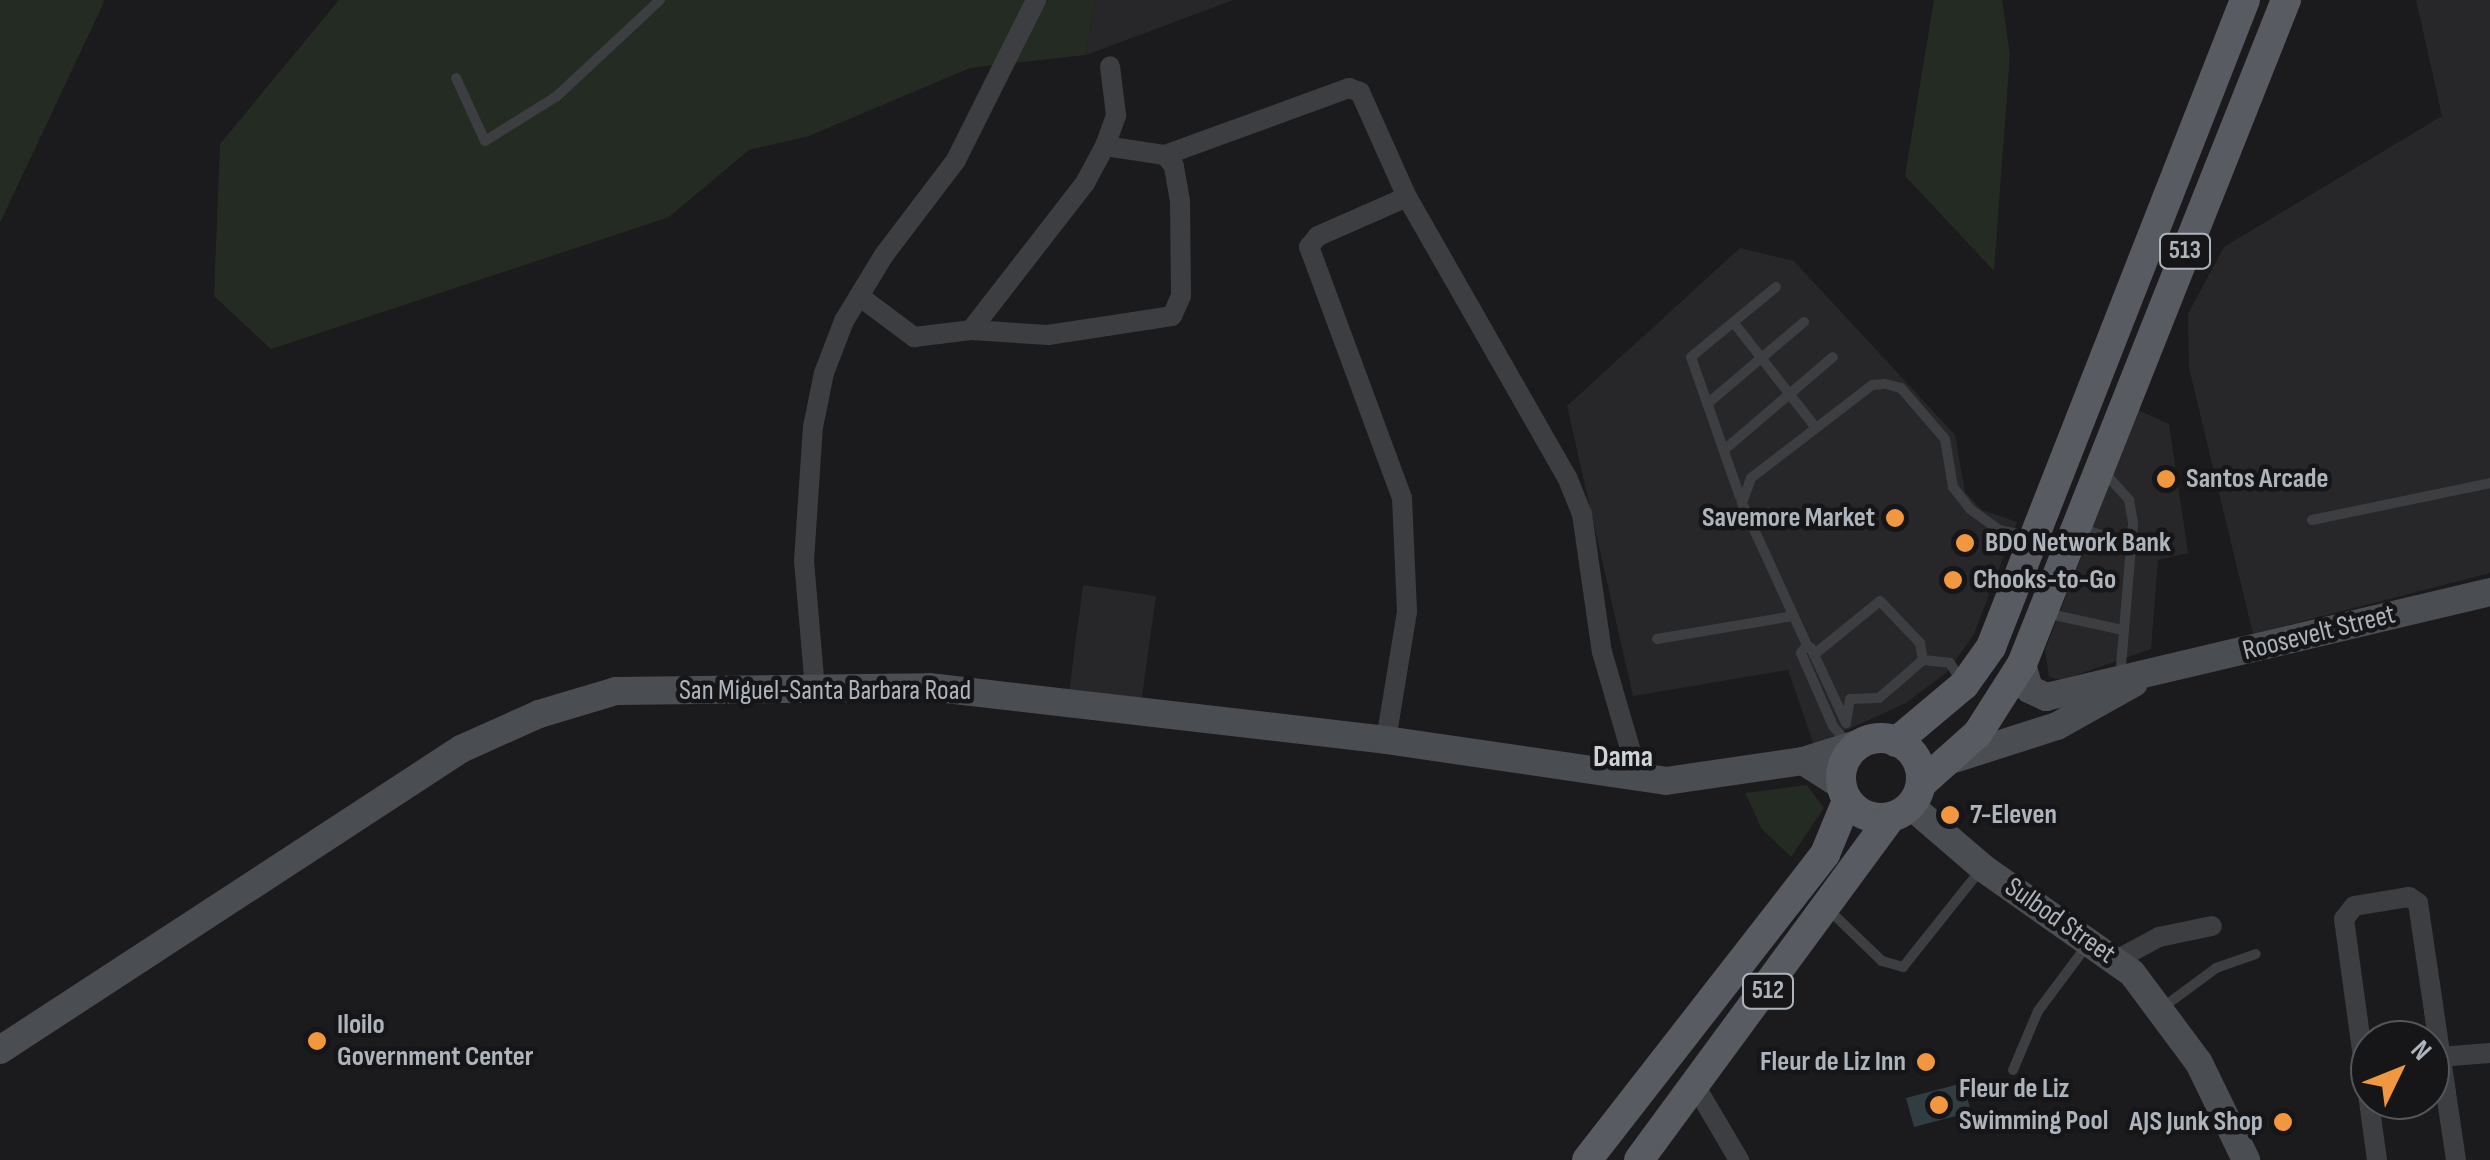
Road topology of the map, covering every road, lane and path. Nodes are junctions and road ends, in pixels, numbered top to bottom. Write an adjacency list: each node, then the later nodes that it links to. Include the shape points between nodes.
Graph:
1 (660, 0): 6 (lane, via 557,96 485,140)
2 (1036, 0): 11 (street, via 956,160)
3 (2246, 0): 23 (main road, 513)
4 (2286, 0): 21 (main road, 513)
5 (1110, 66): 7 (street, via 1116,115)
6 (456, 78)
7 (1105, 146): 8 (street); 14 (street)
8 (1165, 156): 9 (street, via 1349,88 1364,98); 14 (street, via 1174,166 1180,201 1182,296 1172,316 1048,335)
9 (1407, 196): 41 (street, via 1318,236 1308,247 1402,498 1407,612); 44 (street, via 1568,478 1582,514 1602,652)
10 (1776, 287): 13 (lane)
11 (859, 296): 14 (street, via 914,337); 39 (street, via 824,373 813,428 804,616)
12 (1804, 322): 16 (lane)
13 (1734, 323): 16 (lane); 18 (lane, via 1691,358)
14 (970, 330)
15 (1833, 357): 17 (lane)
16 (1762, 358): 17 (lane); 18 (lane)
17 (1789, 394): 19 (lane); 20 (lane)
18 (1707, 404): 20 (lane)
19 (1816, 428): 24 (lane, via 1751,478); 27 (lane, via 1872,386 1901,388 1945,440 1959,498 1982,521)
20 (1724, 450): 24 (lane)
21 (2099, 468): 25 (main road, 513); 28 (lane, via 2130,500)
22 (2490, 483): 26 (lane)
23 (2050, 490): 25 (main road); 27 (main road, 513)
24 (1742, 503): 31 (lane)
25 (2080, 514): 28 (lane); 30 (main road, 513)
26 (2312, 520)
27 (2032, 537): 38 (main road, 513, via 1991,647)
28 (2130, 544): 32 (lane)
29 (2490, 592): 37 (main road, Roosevelt Street)
30 (2043, 612): 32 (lane); 36 (main road, 513)
31 (1793, 616): 33 (lane); 34 (lane)
32 (2122, 630): 37 (lane)
33 (1657, 639)
34 (1812, 649): 35 (lane, via 1880,601 1920,642); 40 (lane); 40 (lane, via 1801,653 1833,726)
35 (1923, 660): 38 (lane, via 1950,664); 40 (lane, via 1879,698 1850,699)
36 (2022, 664): 37 (main road, Roosevelt Street, via 2030,688 2046,697); 42 (main road, 513, via 1994,714)
37 (2131, 679): 42 (main road, Roosevelt Street, via 2057,726)
38 (1964, 685): 40 (main road, 513)
39 (815, 689): 41 (main road, San Miguel-Santa Barbara Road, via 928,687); 56 (main road, San Miguel-Santa Barbara Road, via 616,691 539,714 461,750)
40 (1864, 737): 43 (main road, San Miguel-Santa Barbara Road); 45 (main road, 512, via 1845,759); 46 (main road, via 1916,759)
41 (1386, 740): 44 (main road, San Miguel-Santa Barbara Road)
42 (1954, 759): 46 (main road, 513)
43 (1803, 760): 44 (main road, San Miguel-Santa Barbara Road, via 1666,781); 45 (main road)
44 (1638, 779)
45 (1844, 793): 46 (main road, via 1866,815); 63 (main road, 512, via 1825,854)
46 (1907, 803): 47 (main road, Sulbod Street); 48 (main road, 512)
47 (1983, 868): 48 (lane, via 1902,967 1882,961); 50 (main road, Sulbod Street)
48 (1828, 910): 60 (main road, 512)
49 (2212, 926): 52 (street, via 2159,937)
50 (2092, 940): 52 (main road, Sulbod Street); 59 (lane, via 2038,1011)
51 (2256, 954): 53 (lane, via 2216,968)
52 (2118, 959): 53 (main road, Sulbod Street)
53 (2162, 1009): 66 (main road, Sulbod Street, via 2199,1064)
54 (2358, 1020): 55 (street, via 2344,920 2354,906 2408,897 2418,904)
55 (2435, 1020)
56 (0, 1050)
57 (2490, 1053): 58 (street)
58 (2450, 1056)
59 (2013, 1070)
60 (1696, 1087): 64 (main road, 512); 65 (street)
61 (2372, 1120): 67 (street)
62 (2450, 1120): 68 (street)
63 (1596, 1157)
64 (1640, 1160)
65 (1739, 1160)
66 (2246, 1160)
67 (2377, 1160)
68 (2456, 1160)

